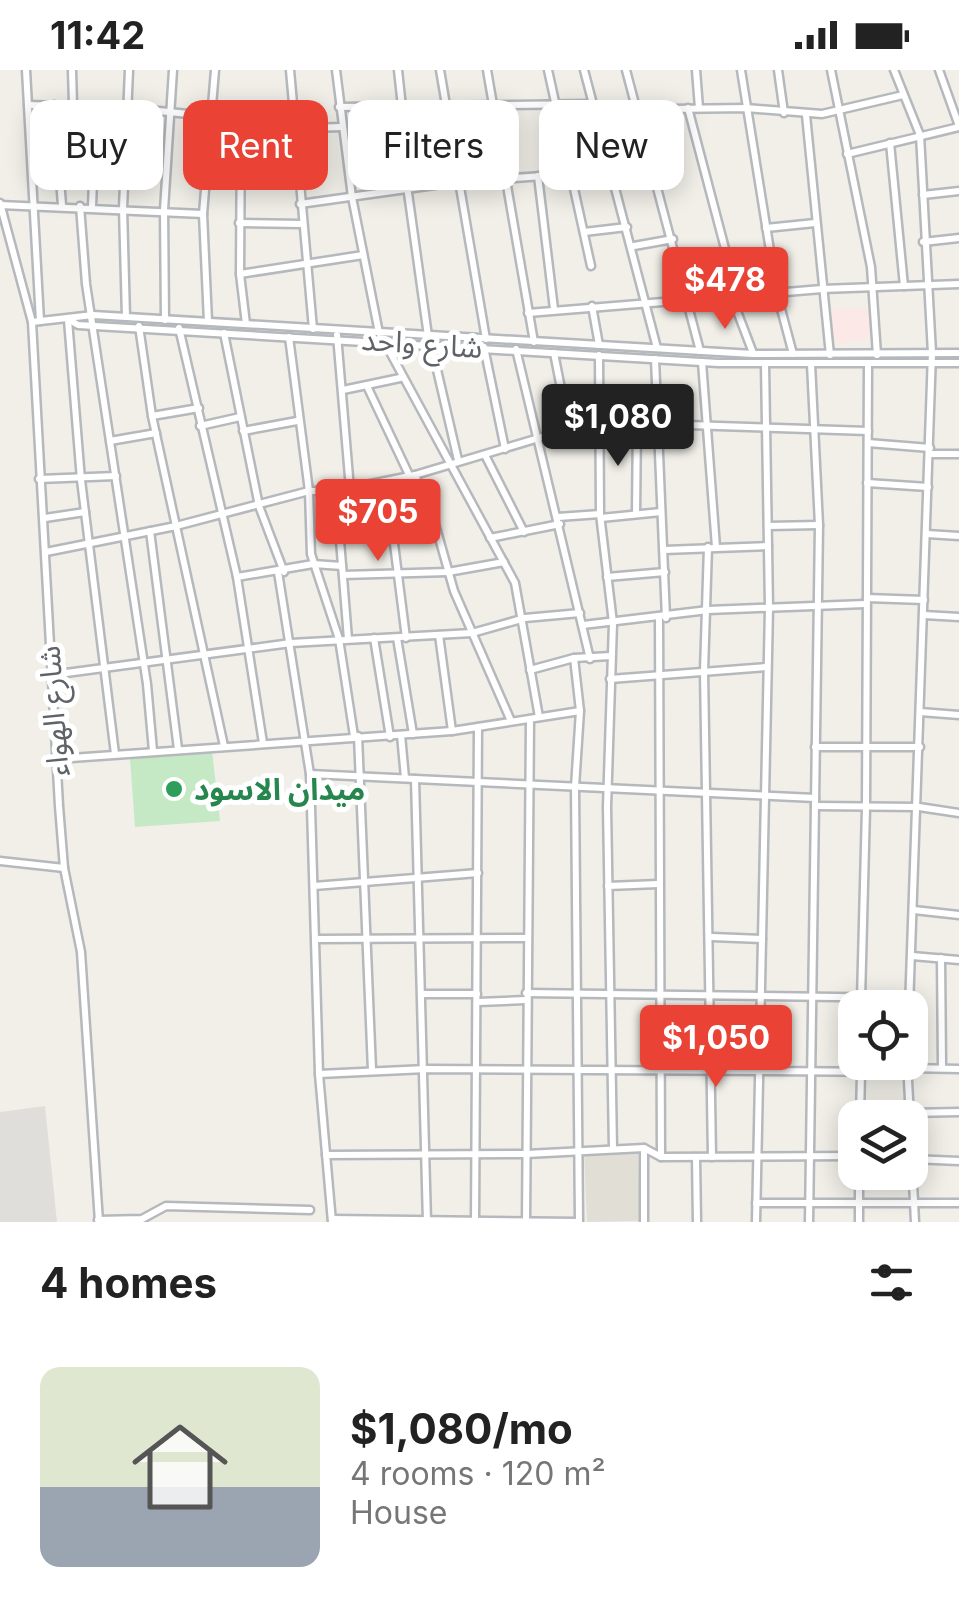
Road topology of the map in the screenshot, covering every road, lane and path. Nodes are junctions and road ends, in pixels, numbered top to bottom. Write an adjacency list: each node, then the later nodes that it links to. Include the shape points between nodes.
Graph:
1 (26, 70): 32 (street)
2 (72, 70): 21 (street)
3 (129, 70): 22 (street)
4 (173, 70): 40 (street)
5 (215, 70): 23 (street)
6 (290, 70): 24 (street)
7 (336, 70): 33 (street)
8 (398, 70): 25 (street)
9 (440, 70): 26 (street)
10 (488, 70): 27 (street)
11 (548, 70): 28 (street)
12 (584, 70): 29 (street)
13 (626, 70): 30 (street)
14 (696, 70): 37 (street)
15 (740, 70): 38 (street)
16 (778, 70): 43 (street)
17 (832, 70): 41 (street)
18 (894, 70): 20 (street)
19 (939, 70): 31 (street)
20 (903, 95): 41 (street); 48 (street)
21 (73, 100)
22 (130, 100)
23 (210, 100)
24 (292, 100)
25 (399, 100)
26 (443, 100)
27 (493, 100)
28 (555, 100)
29 (592, 100)
30 (635, 100)
31 (955, 102): 45 (street)
32 (28, 105): 71 (street)
33 (339, 107): 34 (street); 47 (street)
34 (348, 107)
35 (684, 108): 36 (street)
36 (688, 108): 37 (street); 98 (street)
37 (699, 108): 38 (street)
38 (746, 108): 43 (street); 82 (street)
39 (163, 112): 40 (street)
40 (169, 113): 42 (street); 76 (street)
41 (840, 113): 44 (street); 50 (street)
42 (183, 114)
43 (784, 114): 44 (street)
44 (806, 115): 79 (street)
45 (959, 126): 48 (street)
46 (328, 127): 47 (street)
47 (342, 127): 68 (street)
48 (920, 135): 49 (street); 67 (street)
49 (890, 143): 50 (street); 94 (street)
50 (847, 154): 95 (street)
51 (538, 176): 52 (street); 102 (street)
52 (519, 177)
53 (61, 190): 72 (street)
54 (93, 190): 74 (street)
55 (124, 190): 75 (street)
56 (204, 190): 77 (street)
57 (240, 190): 78 (street)
58 (299, 190): 70 (street)
59 (399, 190): 68 (street)
60 (406, 190): 118 (street)
61 (457, 190): 120 (street)
62 (508, 190): 103 (street)
63 (575, 190): 83 (street)
64 (618, 190): 81 (street)
65 (659, 190): 85 (street)
66 (959, 191): 67 (street)
67 (922, 194): 86 (street)
68 (352, 197): 70 (street); 88 (street)
69 (0, 204): 71 (street); 108 (street, شارع الهواء)
70 (300, 204): 80 (street)
71 (33, 205): 72 (street); 108 (street)
72 (62, 205): 73 (street)
73 (80, 206): 74 (street); 106 (street)
74 (92, 206): 75 (street)
75 (123, 208): 76 (street); 104 (street)
76 (164, 210): 77 (street); 107 (street)
77 (203, 214): 109 (street)
78 (239, 223): 80 (street); 91 (street)
79 (814, 223): 82 (street); 96 (street)
80 (302, 224): 89 (street)
81 (628, 227): 83 (street); 87 (street)
82 (766, 228): 97 (street)
83 (584, 232): 90 (street)
84 (959, 238): 86 (street)
85 (673, 239): 87 (street); 99 (street)
86 (922, 242): 92 (street)
87 (634, 246): 100 (street)
88 (363, 255): 89 (street); 116 (street)
89 (305, 266): 91 (street); 113 (street)
90 (591, 266)
91 (240, 274): 110 (street)
92 (929, 284): 93 (street); 94 (street); 127 (street)
93 (959, 284)
94 (904, 286): 95 (street)
95 (874, 289): 96 (street); 134 (street)
96 (822, 290): 97 (street); 133 (street)
97 (777, 294): 98 (street); 131 (street)
98 (735, 298): 99 (street); 130 (street)
99 (690, 300): 100 (street); 125 (street)
100 (648, 302): 101 (street); 123 (street)
101 (592, 306): 102 (street); 122 (street)
102 (554, 309): 103 (street)
103 (528, 313): 119 (street)
104 (126, 317): 106 (street, شارع واحد); 107 (street, شارع واحد)
105 (68, 319): 106 (street, شارع واحد, via 78,325); 108 (street, شارع واحد); 173 (street)
106 (92, 319): 111 (street, شارع واحد); 162 (street)
107 (165, 320): 109 (street, شارع واحد)
108 (36, 322): 172 (street, شارع الهواء)
109 (208, 322): 110 (street, شارع واحد)
110 (246, 324): 113 (street, شارع واحد)
111 (138, 326): 112 (street, شارع واحد); 147 (street)
112 (179, 328): 114 (street, شارع واحد); 146 (street)
113 (312, 329): 115 (street, شارع واحد)
114 (224, 333): 117 (street, شارع واحد); 148 (street)
115 (337, 334): 116 (street, شارع واحد); 117 (street, شارع واحد); 145 (street)
116 (381, 336): 118 (street, شارع واحد); 143 (street)
117 (289, 337): 149 (street)
118 (430, 340): 120 (street, شارع واحد); 168 (street)
119 (534, 342): 120 (street, شارع واحد); 121 (street, شارع واحد)
120 (485, 343): 124 (street, شارع واحد); 164 (street)
121 (575, 344): 122 (street, شارع واحد); 129 (street)
122 (599, 345): 123 (street, شارع واحد)
123 (657, 348): 125 (street, شارع واحد)
124 (516, 349): 126 (street, شارع واحد); 161 (street)
125 (700, 351): 130 (street, شارع واحد)
126 (554, 353): 129 (street, شارع واحد); 155 (street)
127 (932, 353): 128 (street, شارع واحد); 134 (street, شارع واحد); 142 (street)
128 (959, 353)
129 (574, 354): 132 (street, شارع واحد)
130 (753, 354): 131 (street, شارع واحد)
131 (792, 354): 133 (street, شارع واحد); 139 (street)
132 (599, 355): 135 (street, شارع واحد); 153 (street)
133 (830, 355): 134 (street, شارع واحد)
134 (877, 355)
135 (655, 358): 136 (street, شارع واحد); 151 (street)
136 (702, 362): 138 (street, شارع واحد); 154 (street)
137 (959, 363): 142 (street, شارع واحد)
138 (765, 364): 139 (street, شارع واحد); 156 (street)
139 (792, 364): 140 (street, شارع واحد)
140 (811, 364): 141 (street, شارع واحد); 159 (street)
141 (868, 364): 142 (street, شارع واحد); 158 (street)
142 (930, 364): 165 (street)
143 (401, 378): 144 (street); 169 (street)
144 (367, 386): 145 (street); 171 (street)
145 (343, 390): 177 (street)
146 (198, 408): 147 (street); 152 (street)
147 (152, 416): 160 (street)
148 (240, 417): 152 (street); 157 (street)
149 (297, 421): 157 (street); 178 (street)
150 (637, 424): 151 (street); 153 (street); 184 (street)
151 (658, 424): 154 (street); 182 (street)
152 (200, 426): 183 (street)
153 (602, 427): 155 (street); 185 (street)
154 (710, 428): 156 (street); 199 (street)
155 (569, 429): 161 (street)
156 (769, 430): 159 (street); 190 (street)
157 (243, 431): 180 (street)
158 (868, 431): 159 (street); 163 (street)
159 (817, 432): 188 (street)
160 (156, 433): 162 (street); 189 (street)
161 (538, 439): 164 (street); 187 (street)
162 (110, 441): 170 (street)
163 (868, 443): 165 (street); 174 (street)
164 (505, 450): 167 (street)
165 (930, 451): 166 (street); 176 (street)
166 (959, 454)
167 (484, 455): 168 (street); 192 (street)
168 (458, 460): 169 (street)
169 (448, 462): 171 (street); 196 (street)
170 (116, 476): 173 (street); 195 (street)
171 (412, 476): 175 (street); 206 (street, via 436,524)
172 (40, 480): 173 (street); 186 (street, شارع الهواء)
173 (81, 480): 181 (street)
174 (867, 483): 176 (street); 212 (street)
175 (379, 484): 177 (street); 208 (street)
176 (928, 487): 193 (street)
177 (350, 489): 179 (street)
178 (310, 491): 179 (street); 180 (street); 203 (street)
179 (336, 491): 204 (street)
180 (259, 506): 183 (street); 205 (street)
181 (85, 512): 186 (street); 197 (street)
182 (661, 512): 184 (street); 200 (street)
183 (220, 514): 189 (street); 209 (street)
184 (636, 514): 185 (street)
185 (600, 516): 187 (street); 210 (street)
186 (45, 518): 201 (street, شارع الهواء)
187 (559, 521): 192 (street); 216 (street)
188 (819, 525): 190 (street); 213 (street)
189 (176, 526): 191 (street); 230 (street)
190 (768, 526): 198 (street)
191 (150, 531): 195 (street); 234 (street)
192 (524, 532): 196 (street)
193 (927, 534): 194 (street); 211 (street)
194 (959, 536)
195 (124, 537): 197 (street); 235 (street)
196 (490, 538): 202 (street)
197 (91, 545): 201 (street); 237 (street)
198 (768, 546): 199 (street); 214 (street)
199 (712, 547): 200 (street); 215 (street)
200 (664, 550): 207 (street)
201 (45, 552): 240 (street, شارع الهواء)
202 (504, 562): 206 (street); 219 (street)
203 (313, 564): 204 (street); 205 (street); 227 (street)
204 (342, 570): 208 (street); 227 (street)
205 (281, 572): 209 (street); 228 (street)
206 (448, 572): 208 (street); 223 (street)
207 (666, 572): 210 (street); 220 (street)
208 (398, 574): 226 (street)
209 (237, 577): 229 (street)
210 (607, 577): 221 (street)
211 (924, 600): 212 (street); 217 (street)
212 (866, 601): 213 (street); 258 (street)
213 (818, 604): 214 (street); 260 (street)
214 (769, 608): 215 (street); 236 (street)
215 (708, 610): 220 (street); 239 (street)
216 (580, 613): 219 (street); 222 (street)
217 (924, 615): 218 (street); 244 (street)
218 (959, 617)
219 (525, 618): 223 (street); 238 (street)
220 (663, 618): 221 (street); 241 (street)
221 (613, 622): 222 (street); 231 (street)
222 (583, 626): 233 (street)
223 (472, 633): 224 (street); 248 (street)
224 (438, 635): 226 (street); 250 (street)
225 (374, 638): 226 (street); 227 (street); 254 (street)
226 (402, 638): 251 (street)
227 (343, 639): 228 (street); 252 (street)
228 (292, 644): 229 (street); 255 (street)
229 (251, 648): 230 (street); 256 (street)
230 (206, 656): 234 (street); 257 (street)
231 (611, 656): 233 (street); 242 (street)
232 (574, 658): 233 (street); 238 (street); 243 (street)
233 (590, 659)
234 (169, 661): 235 (street); 261 (street)
235 (142, 664): 237 (street); 262 (street)
236 (766, 667): 239 (street); 275 (street)
237 (106, 670): 240 (street); 263 (street)
238 (530, 670): 246 (street)
239 (704, 671): 241 (street); 274 (street)
240 (51, 674): 264 (street, شارع الهواء)
241 (658, 674): 242 (street); 273 (street)
242 (610, 679): 272 (street)
243 (580, 711): 246 (street); 271 (street)
244 (920, 712): 245 (street); 259 (street)
245 (959, 715)
246 (539, 718): 247 (street)
247 (530, 719): 248 (street); 270 (street)
248 (511, 721): 249 (street)
249 (478, 727): 250 (street); 269 (street)
250 (452, 731): 251 (street)
251 (412, 734): 253 (street)
252 (356, 736): 254 (street); 255 (street); 266 (street)
253 (401, 736): 254 (street); 267 (street)
254 (390, 737)
255 (306, 740): 256 (street); 265 (street)
256 (263, 744): 257 (street)
257 (224, 746): 261 (street)
258 (867, 746): 259 (street); 260 (street); 278 (street)
259 (920, 746): 277 (street)
260 (815, 748): 276 (street)
261 (178, 750): 262 (street)
262 (153, 751): 263 (street)
263 (115, 754): 264 (street)
264 (56, 759): 281 (street, شارع الهواء)
265 (310, 774): 266 (street); 286 (street)
266 (359, 777): 267 (street); 284 (street)
267 (405, 778): 268 (street)
268 (415, 779): 269 (street); 283 (street)
269 (479, 782): 270 (street); 282 (street)
270 (526, 784): 271 (street); 294 (street)
271 (576, 788): 272 (street); 302 (street)
272 (607, 789): 273 (street); 287 (street)
273 (657, 793): 274 (street); 285 (street)
274 (708, 796): 275 (street); 290 (street)
275 (762, 797): 276 (street); 296 (street)
276 (815, 802): 278 (street); 311 (street)
277 (919, 807): 278 (street); 279 (street); 288 (street)
278 (866, 808): 300 (street)
279 (959, 813)
280 (0, 861): 281 (street)
281 (64, 868): 353 (street, شارع الهواء, via 81,952)
282 (478, 873): 283 (street); 293 (street)
283 (420, 877): 284 (street); 292 (street)
284 (366, 882): 286 (street); 291 (street)
285 (658, 884): 287 (street); 305 (street)
286 (314, 886): 295 (street)
287 (608, 886): 304 (street)
288 (914, 910): 289 (street); 297 (street)
289 (959, 915)
290 (712, 937): 296 (street); 307 (street)
291 (368, 938): 292 (street); 295 (street); 316 (street)
292 (422, 938): 293 (street); 303 (street)
293 (479, 938): 294 (street); 308 (street)
294 (525, 938): 306 (street)
295 (316, 939): 326 (street)
296 (762, 939): 310 (street)
297 (912, 956): 298 (street); 301 (street)
298 (941, 958): 299 (street); 313 (street)
299 (959, 960)
300 (861, 990)
301 (910, 990)
302 (578, 992): 304 (street); 306 (street); 321 (street)
303 (424, 994): 308 (street); 314 (street)
304 (609, 994): 305 (street); 322 (street)
305 (661, 996): 307 (street); 319 (street)
306 (525, 997): 308 (street); 318 (street)
307 (713, 997): 310 (street); 323 (street)
308 (478, 998): 317 (street)
309 (838, 999): 311 (street)
310 (763, 1000): 311 (street); 324 (street)
311 (812, 1000): 320 (street)
312 (928, 1068): 313 (street)
313 (942, 1068): 315 (street)
314 (426, 1069): 316 (street); 317 (street); 332 (street)
315 (959, 1069)
316 (372, 1070): 326 (street)
317 (478, 1070): 318 (street); 333 (street)
318 (526, 1070): 321 (street); 334 (street)
319 (662, 1071): 322 (street); 323 (street); 337 (street)
320 (810, 1071): 324 (street); 325 (street); 340 (street)
321 (579, 1072): 322 (street); 331 (street)
322 (610, 1072): 330 (street)
323 (712, 1072): 324 (street); 339 (street)
324 (760, 1072): 341 (street)
325 (838, 1072)
326 (318, 1074): 335 (street)
327 (959, 1112): 328 (street)
328 (928, 1116)
329 (644, 1148): 330 (street); 337 (street); 358 (street)
330 (612, 1149): 331 (street)
331 (581, 1150): 334 (street); 357 (street)
332 (428, 1154): 333 (street); 335 (street); 354 (street)
333 (476, 1154): 334 (street); 355 (street)
334 (526, 1154): 356 (street)
335 (326, 1155): 352 (street)
336 (838, 1156): 340 (street)
337 (661, 1157): 338 (street)
338 (696, 1157): 339 (street); 359 (street)
339 (712, 1157): 341 (street)
340 (809, 1157): 341 (street); 346 (street)
341 (756, 1158): 347 (street)
342 (928, 1158): 343 (street)
343 (959, 1161)
344 (859, 1190): 348 (street)
345 (913, 1190): 349 (street)
346 (809, 1202): 347 (street); 348 (street); 361 (street)
347 (756, 1203): 360 (street)
348 (859, 1203): 349 (street); 362 (street)
349 (914, 1203): 350 (street); 363 (street)
350 (959, 1203)
351 (310, 1210): 353 (street, via 166,1206 145,1219)
352 (332, 1220): 354 (street)
353 (98, 1221)
354 (428, 1221): 355 (street)
355 (475, 1221): 356 (street)
356 (526, 1222): 357 (street)
357 (579, 1222)
358 (644, 1222)
359 (696, 1222)
360 (756, 1222)
361 (809, 1222)
362 (859, 1222)
363 (915, 1222)

